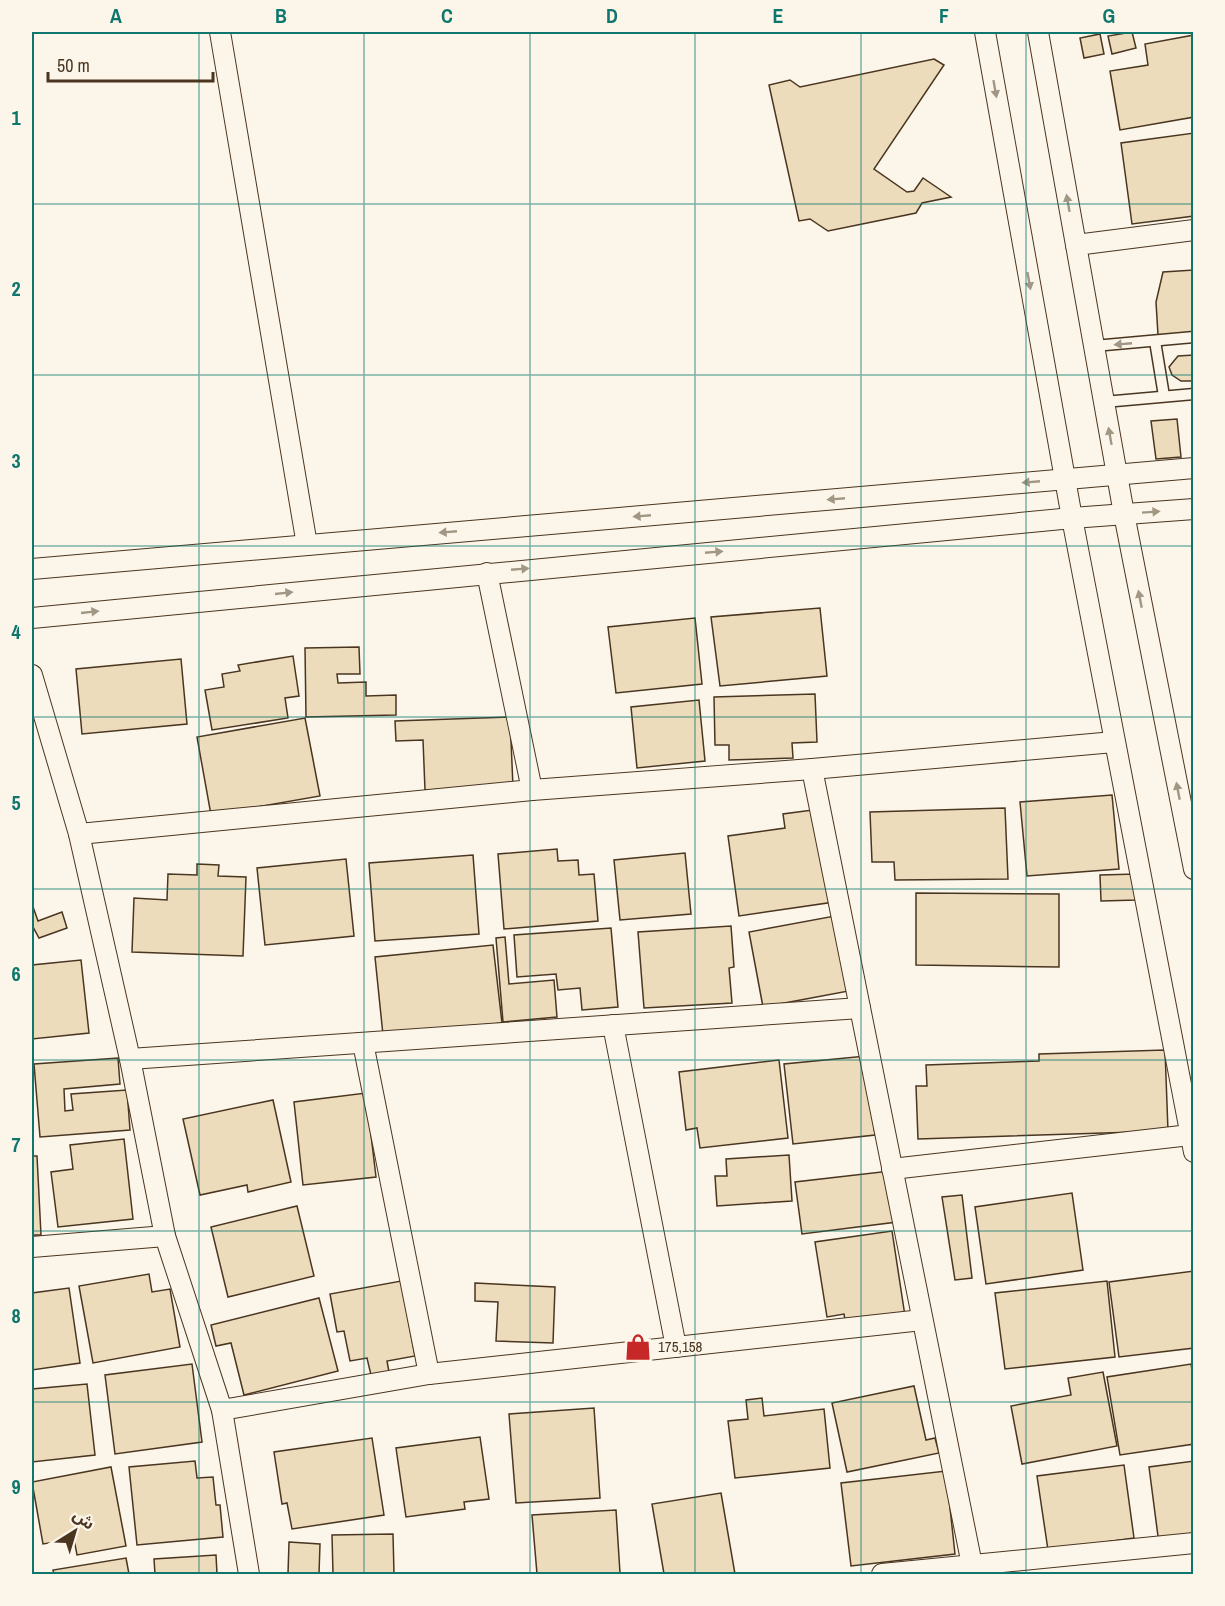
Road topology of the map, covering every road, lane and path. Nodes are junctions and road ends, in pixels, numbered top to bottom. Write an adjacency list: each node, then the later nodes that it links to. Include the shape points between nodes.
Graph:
1 (220, 32): 18 (street)
2 (985, 32): 14 (street, one-way to 14)
3 (1038, 32): 5 (street, one-way to 3)
4 (1194, 230): 5 (street)
5 (1076, 245): 8 (street)
6 (1194, 337): 7 (lane)
7 (1155, 341): 8 (lane, one-way to 8); 10 (lane)
8 (1094, 346): 11 (street)
9 (1194, 394): 10 (lane)
10 (1164, 396): 11 (lane)
11 (1104, 402): 13 (street, one-way to 11)
12 (1194, 468): 13 (street)
13 (1116, 474): 14 (street); 16 (street)
14 (1064, 479): 17 (street); 18 (street, one-way to 18)
15 (1194, 509): 16 (street, one-way to 15)
16 (1124, 514): 17 (street); 27 (street, one-way to 16)
17 (1072, 518): 20 (street, one-way to 17); 23 (street)
18 (308, 545): 19 (street)
19 (32, 569)
20 (487, 573): 21 (street, one-way to 20); 25 (street)
21 (32, 618)
22 (32, 675): 26 (street)
23 (1114, 742): 24 (street); 32 (street)
24 (812, 769): 25 (street); 28 (street)
25 (532, 790): 26 (street)
26 (79, 834): 31 (street)
27 (1194, 869)
28 (860, 1008): 29 (street); 33 (street)
29 (613, 1025): 30 (street); 37 (street)
30 (363, 1043): 31 (street); 38 (street)
31 (130, 1059): 34 (street)
32 (1192, 1144): 33 (street)
33 (892, 1169): 36 (street)
34 (165, 1236): 35 (street); 39 (street)
35 (32, 1247)
36 (922, 1320): 37 (street); 41 (street)
37 (676, 1347): 38 (street)
38 (429, 1374): 39 (street)
39 (222, 1410): 42 (street)
40 (1194, 1543): 41 (street)
41 (972, 1565): 43 (street)
42 (249, 1575)
43 (882, 1575)

